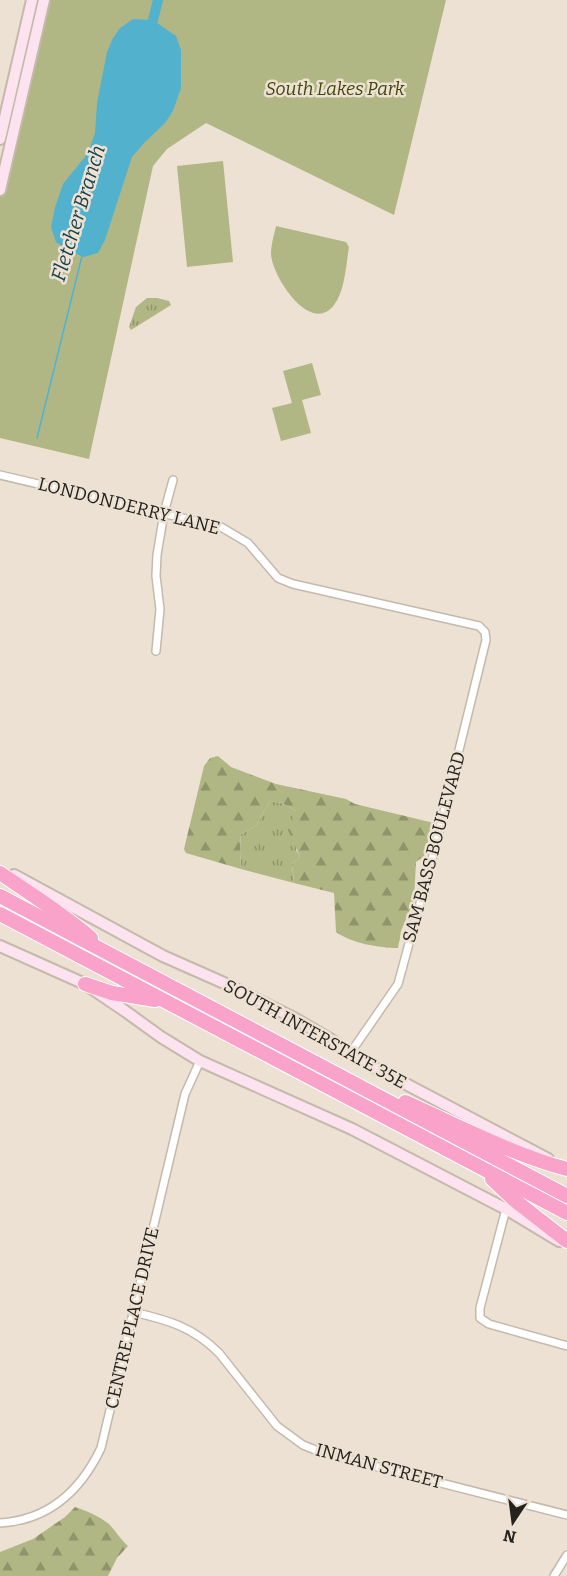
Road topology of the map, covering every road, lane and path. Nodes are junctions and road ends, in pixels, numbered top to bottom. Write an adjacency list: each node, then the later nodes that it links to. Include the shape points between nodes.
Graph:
1 (32, 0): 3 (main road)
2 (44, 0): 4 (main road)
3 (0, 139)
4 (3, 164): 5 (main road)
5 (0, 190)
6 (0, 475): 8 (street, LONDONDERRY LANE)
7 (173, 480): 8 (street)
8 (164, 513): 9 (street, LONDONDERRY LANE, via 234,533 248,543 278,578 293,584); 10 (street, via 157,555 160,609)
9 (483, 630): 19 (street, SAM BASS BOULEVARD, via 486,640 398,984)
10 (156, 651)
11 (0, 867): 19 (main road, SOUTH INTERSTATE 35E, via 162,956 294,1018)
12 (0, 873): 16 (highway, via 76,925)
13 (0, 896): 16 (highway)
14 (0, 914): 18 (highway)
15 (0, 946): 17 (main road)
16 (109, 953): 21 (highway)
17 (85, 984): 18 (highway, via 112,993); 20 (main road)
18 (164, 1001): 22 (highway)
19 (351, 1052): 23 (main road, SOUTH INTERSTATE 35E, via 368,1065)
20 (200, 1061): 25 (main road, via 352,1130); 28 (street, CENTRE PLACE DRIVE, via 185,1094)
21 (331, 1072): 23 (highway, via 534,1158); 24 (highway)
22 (480, 1168): 26 (highway); 27 (highway)
23 (567, 1168)
24 (567, 1196)
25 (506, 1209): 27 (main road); 29 (street, via 480,1318)
26 (567, 1213)
27 (567, 1243)
28 (133, 1312): 30 (street, INMAN STREET, via 181,1326 208,1342 277,1426 303,1445); 31 (street, CENTRE PLACE DRIVE, via 101,1448 91,1468 58,1503 36,1516)
29 (567, 1346)
30 (567, 1515)
31 (0, 1523)
32 (567, 1555): 33 (street)
33 (554, 1576)

